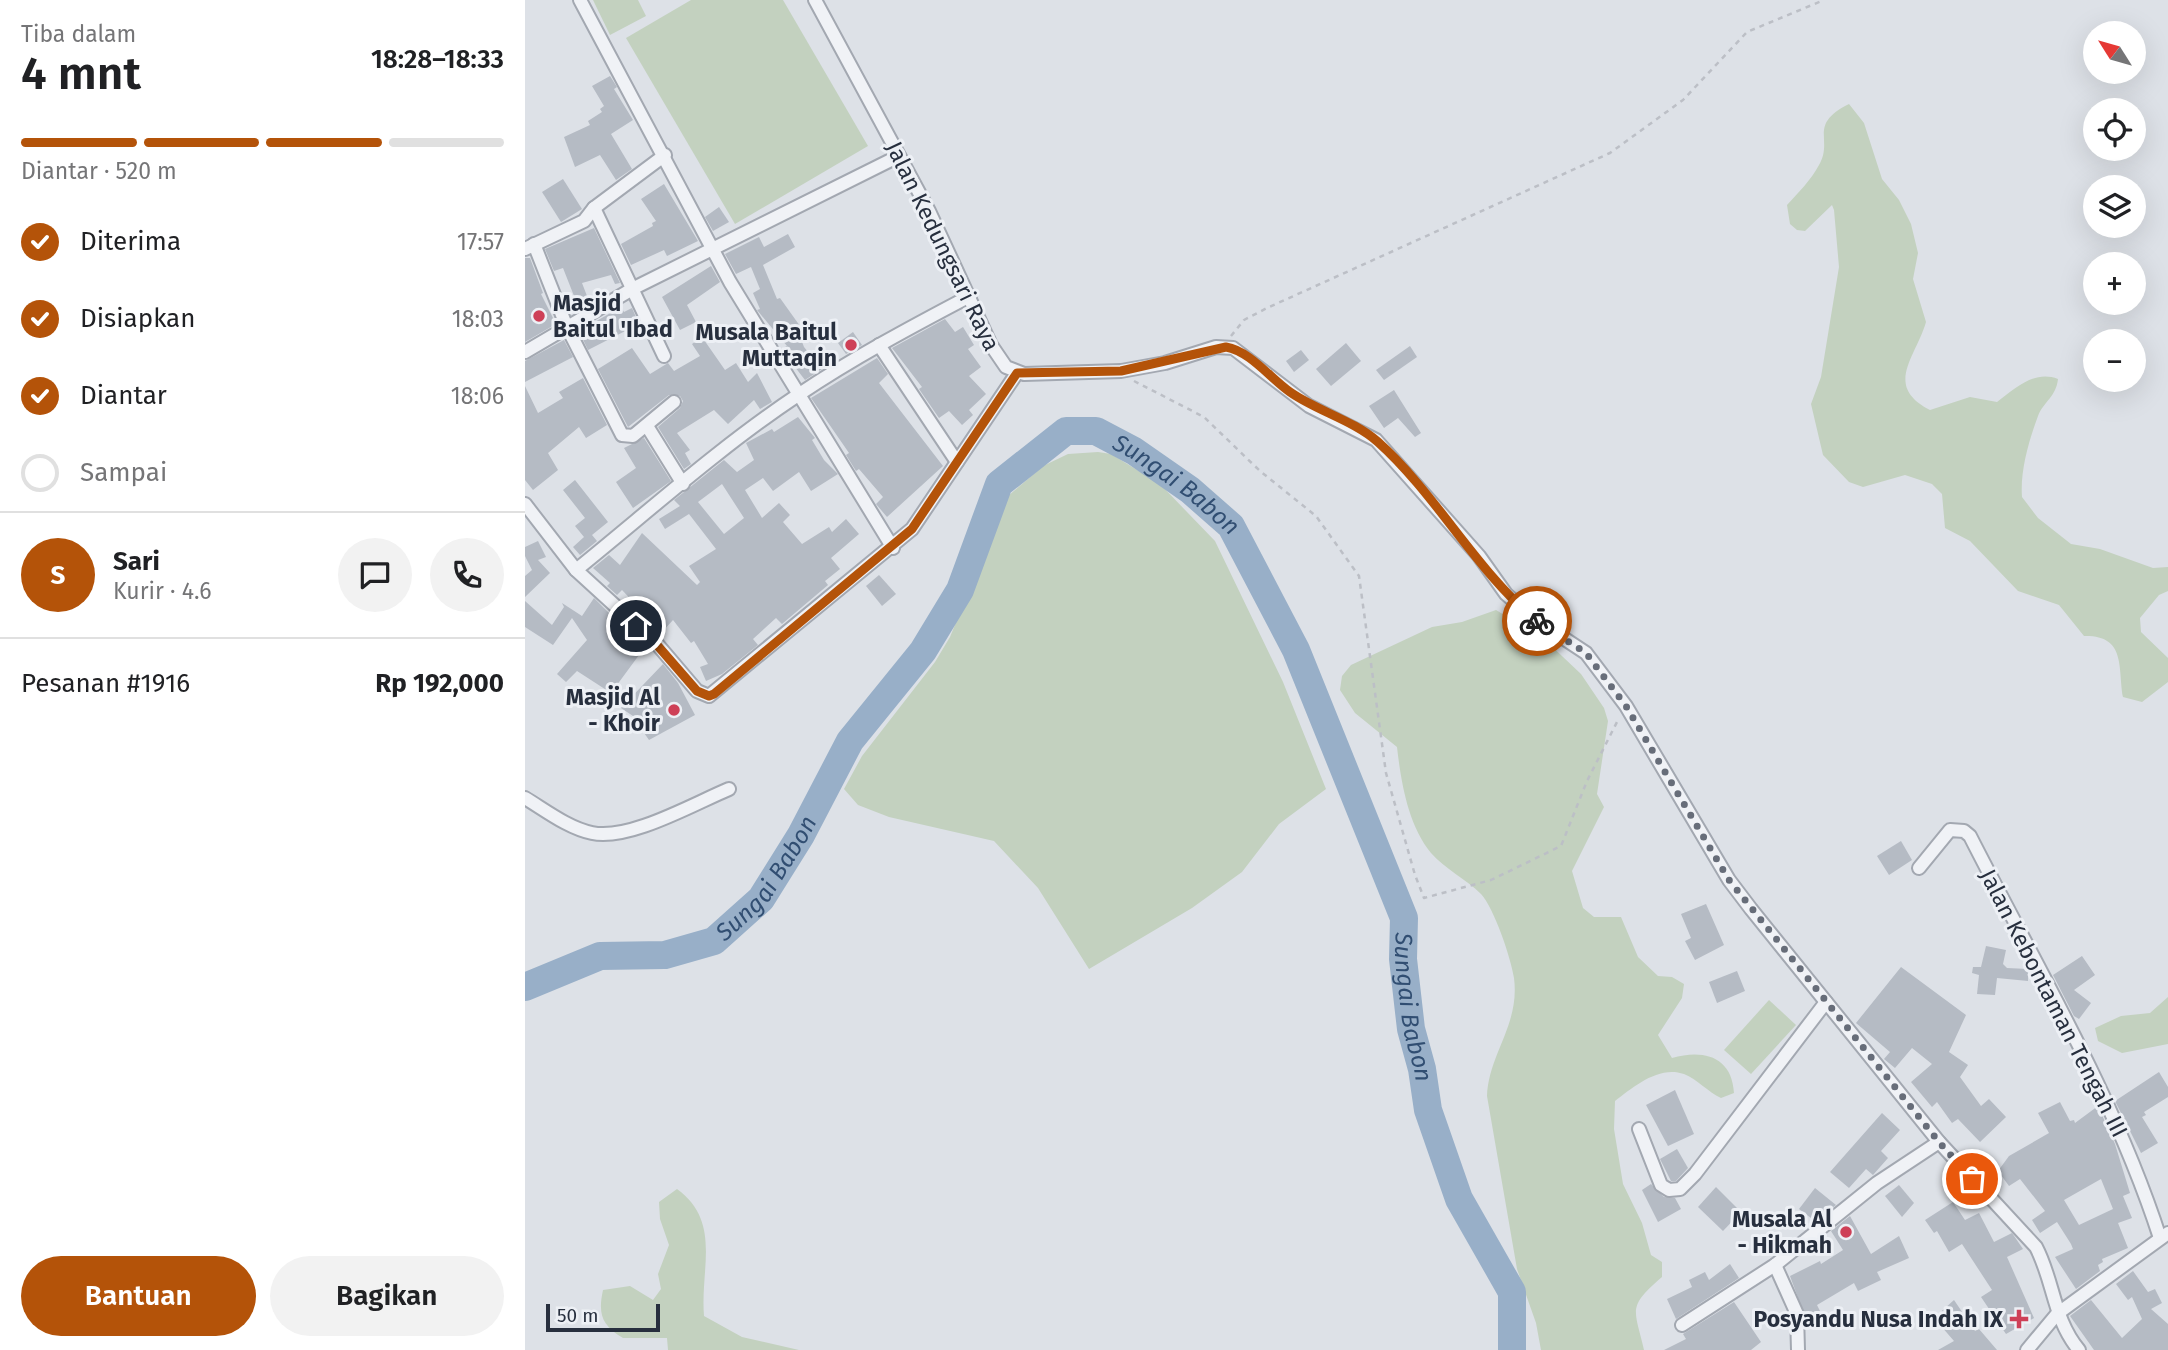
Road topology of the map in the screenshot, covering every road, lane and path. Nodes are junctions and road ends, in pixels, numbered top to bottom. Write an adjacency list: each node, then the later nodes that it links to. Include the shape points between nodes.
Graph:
1 (580, 0): 4 (street)
2 (815, 0): 5 (street, Jalan Kedungsari Raya)
3 (1824, 0): 13 (path, via 1747,32 1683,100 1610,153 1267,308 1244,320)
4 (665, 155): 6 (street); 8 (street)
5 (899, 156): 8 (street); 10 (street, Jalan Kedungsari Raya)
6 (594, 208): 7 (street, via 584,221); 9 (street)
7 (529, 247): 11 (street)
8 (712, 250): 9 (street); 18 (street)
9 (633, 288): 11 (street); 15 (street)
10 (969, 296): 12 (street); 17 (street, Jalan Kedungsari Raya, via 1001,361)
11 (566, 325): 14 (street); 20 (street, via 622,435 633,436)
12 (879, 345): 18 (street); 21 (street)
13 (1226, 347): 16 (street, Jalan Kedungsari Raya); 26 (street, via 1309,405 1376,440 1479,556 1506,594 1586,653)
14 (525, 352)
15 (664, 356)
16 (1121, 371): 17 (street, Jalan Kedungsari Raya); 26 (path, via 1141,387 1204,417 1316,516 1359,576 1386,773 1425,898 1491,880 1562,846 1587,781)
17 (1017, 373): 21 (street)
18 (797, 396): 22 (street); 24 (street)
19 (674, 402): 20 (street)
20 (647, 426): 22 (street)
21 (957, 462): 24 (street, via 935,499)
22 (683, 484): 25 (street)
23 (525, 504): 25 (street)
24 (893, 548): 25 (street, via 709,696 697,691 657,645)
25 (576, 570)
26 (1626, 706): 30 (street, via 1729,880)
27 (729, 789): 28 (street, via 628,831 607,835 567,823)
28 (525, 798)
29 (1919, 868): 33 (street, Jalan Kebontaman Tengah III, via 1950,830 1970,836 2095,1074)
30 (1826, 1002): 31 (street, via 1680,1189 1661,1185); 32 (street)
31 (1639, 1129)
32 (1939, 1142): 34 (street, via 1877,1183); 35 (street, via 2036,1247 2045,1264)
33 (2164, 1235): 35 (street)
34 (1775, 1265): 36 (street); 37 (street, via 1797,1314)
35 (2057, 1314): 38 (street); 39 (street)
36 (1682, 1325)
37 (1798, 1350)
38 (2027, 1350)
39 (2079, 1350)

